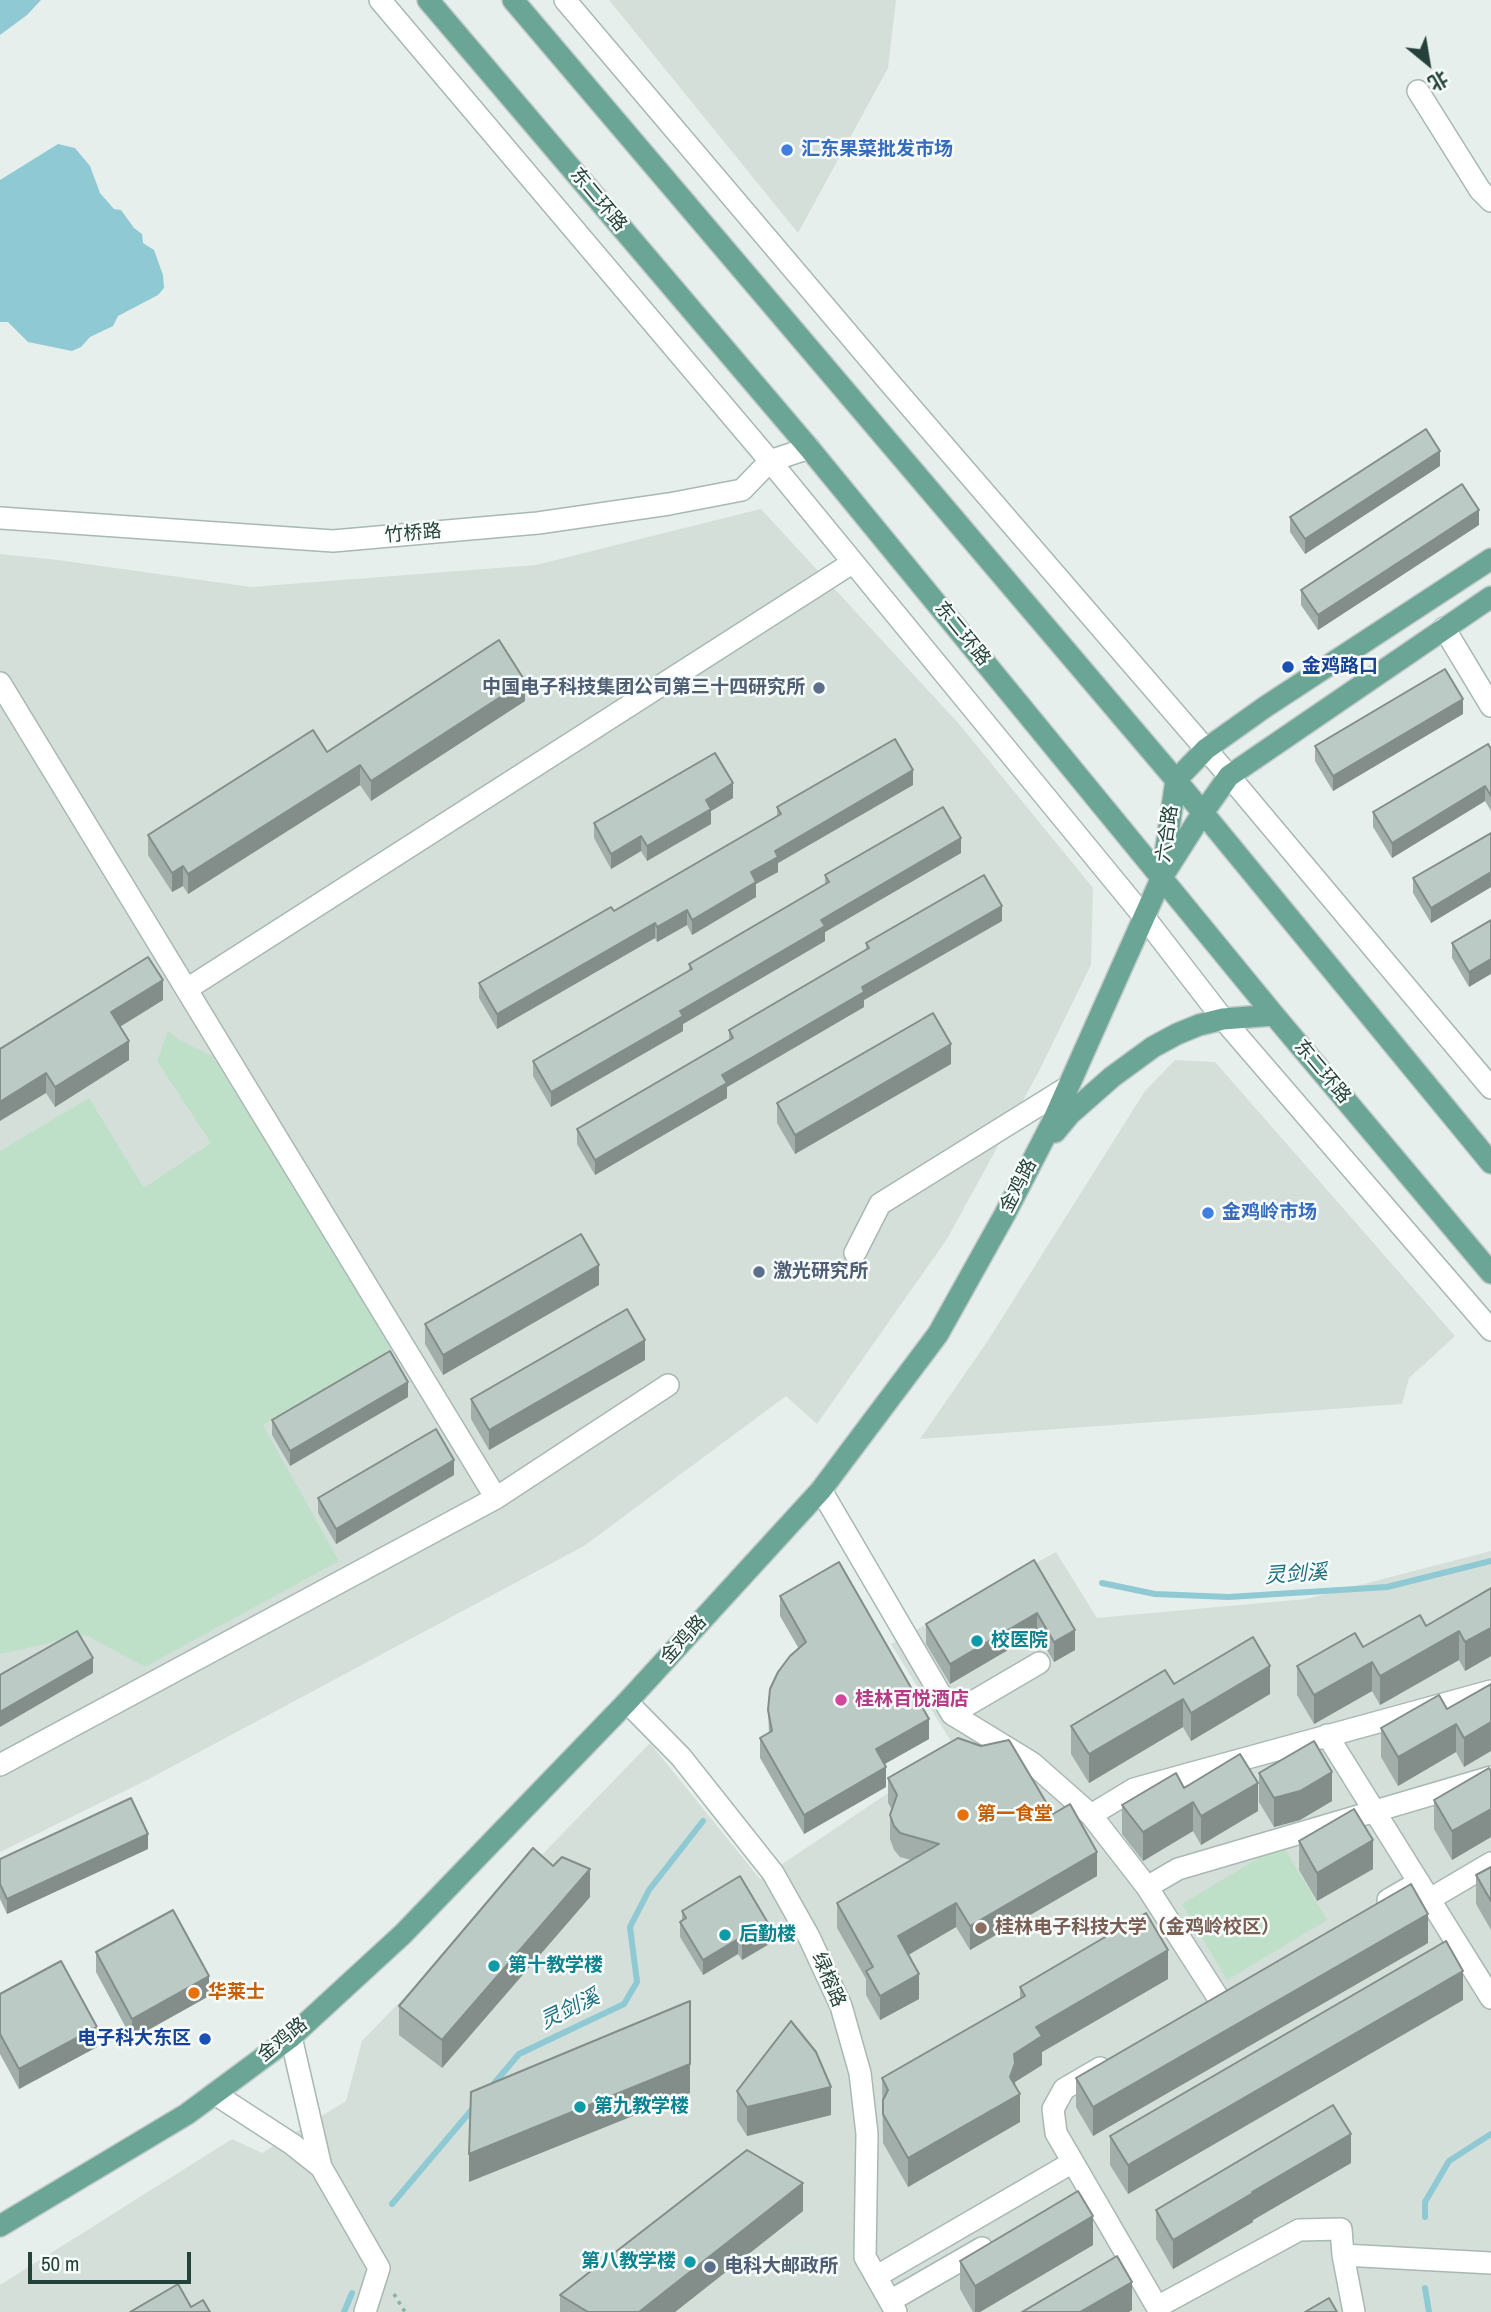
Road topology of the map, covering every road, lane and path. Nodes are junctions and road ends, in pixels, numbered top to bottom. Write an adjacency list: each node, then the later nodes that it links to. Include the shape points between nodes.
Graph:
1 (380, 0): 8 (street)
2 (428, 0): 7 (main road, 东二环路)
3 (513, 0): 18 (main road)
4 (565, 0): 16 (street)
5 (1418, 91): 6 (street)
6 (1491, 201)
7 (809, 449): 8 (street, 竹桥路); 20 (main road, 东二环路)
8 (770, 461): 9 (street, 竹桥路, via 742,490 669,504 538,523 333,541); 11 (street)
9 (0, 518)
10 (1491, 559): 16 (main road, 六合路)
11 (852, 563): 21 (street); 22 (street)
12 (1491, 597): 13 (main road, 六合路)
13 (1444, 628): 15 (street); 17 (main road, 六合路)
14 (0, 683): 22 (street)
15 (1491, 706)
16 (1206, 749): 17 (street); 18 (main road, 六合路)
17 (1229, 775): 19 (main road, 六合路); 26 (street)
18 (1175, 780): 19 (main road); 20 (main road, 六合路)
19 (1202, 814): 20 (main road, 六合路); 28 (main road)
20 (1162, 877): 21 (main road, 金鸡路); 23 (main road, 东二环路)
21 (1145, 918): 24 (street); 25 (main road, 金鸡路)
22 (187, 989): 34 (street)
23 (1275, 1015): 24 (main road); 30 (main road, 东二环路)
24 (1223, 1019): 27 (main road, via 1177,1034 1132,1061 1070,1114); 31 (street)
25 (1069, 1087): 27 (main road, 金鸡路); 29 (street, via 880,1204)
26 (1491, 1088)
27 (1035, 1155): 33 (main road, 金鸡路, via 938,1334)
28 (1487, 1156)
29 (855, 1253)
30 (1491, 1273)
31 (1491, 1329)
32 (668, 1385): 34 (street)
33 (821, 1490): 37 (main road, 金鸡路); 38 (street)
34 (496, 1498): 40 (street)
35 (1039, 1663): 38 (street)
36 (1491, 1691): 39 (street)
37 (627, 1702): 50 (main road, 金鸡路, via 403,1934); 61 (street, 绿榕路, via 681,1757 773,1873 841,2006 860,2073 867,2134 865,2258)
38 (952, 1714): 43 (street, via 1032,1763)
39 (1327, 1735): 42 (street); 43 (street, via 1134,1788)
40 (0, 1765)
41 (1489, 1782): 42 (street)
42 (1375, 1811): 45 (street, via 1178,1869); 46 (street)
43 (1091, 1815): 45 (street)
44 (1491, 1863): 46 (street)
45 (1147, 1887): 48 (street, via 1213,2003)
46 (1424, 1890): 47 (street); 49 (street)
47 (1372, 1910)
48 (1242, 1985)
49 (1491, 1998)
50 (291, 2037): 52 (main road, 金鸡路); 54 (street)
51 (1112, 2061): 53 (street, via 1064,2089 1053,2109 1056,2133)
52 (215, 2094): 54 (street); 57 (main road, 金鸡路)
53 (1073, 2162): 55 (street); 61 (street)
54 (321, 2166): 64 (street, via 379,2268)
55 (1088, 2188): 56 (street); 63 (street)
56 (1065, 2202)
57 (0, 2226)
58 (995, 2241): 62 (street)
59 (1343, 2255): 60 (street); 63 (street, via 1341,2229 1299,2230); 65 (street)
60 (1491, 2263)
61 (877, 2276): 62 (street, 绿榕路)
62 (893, 2306)
63 (1159, 2310)
64 (365, 2312)
65 (1354, 2312)

